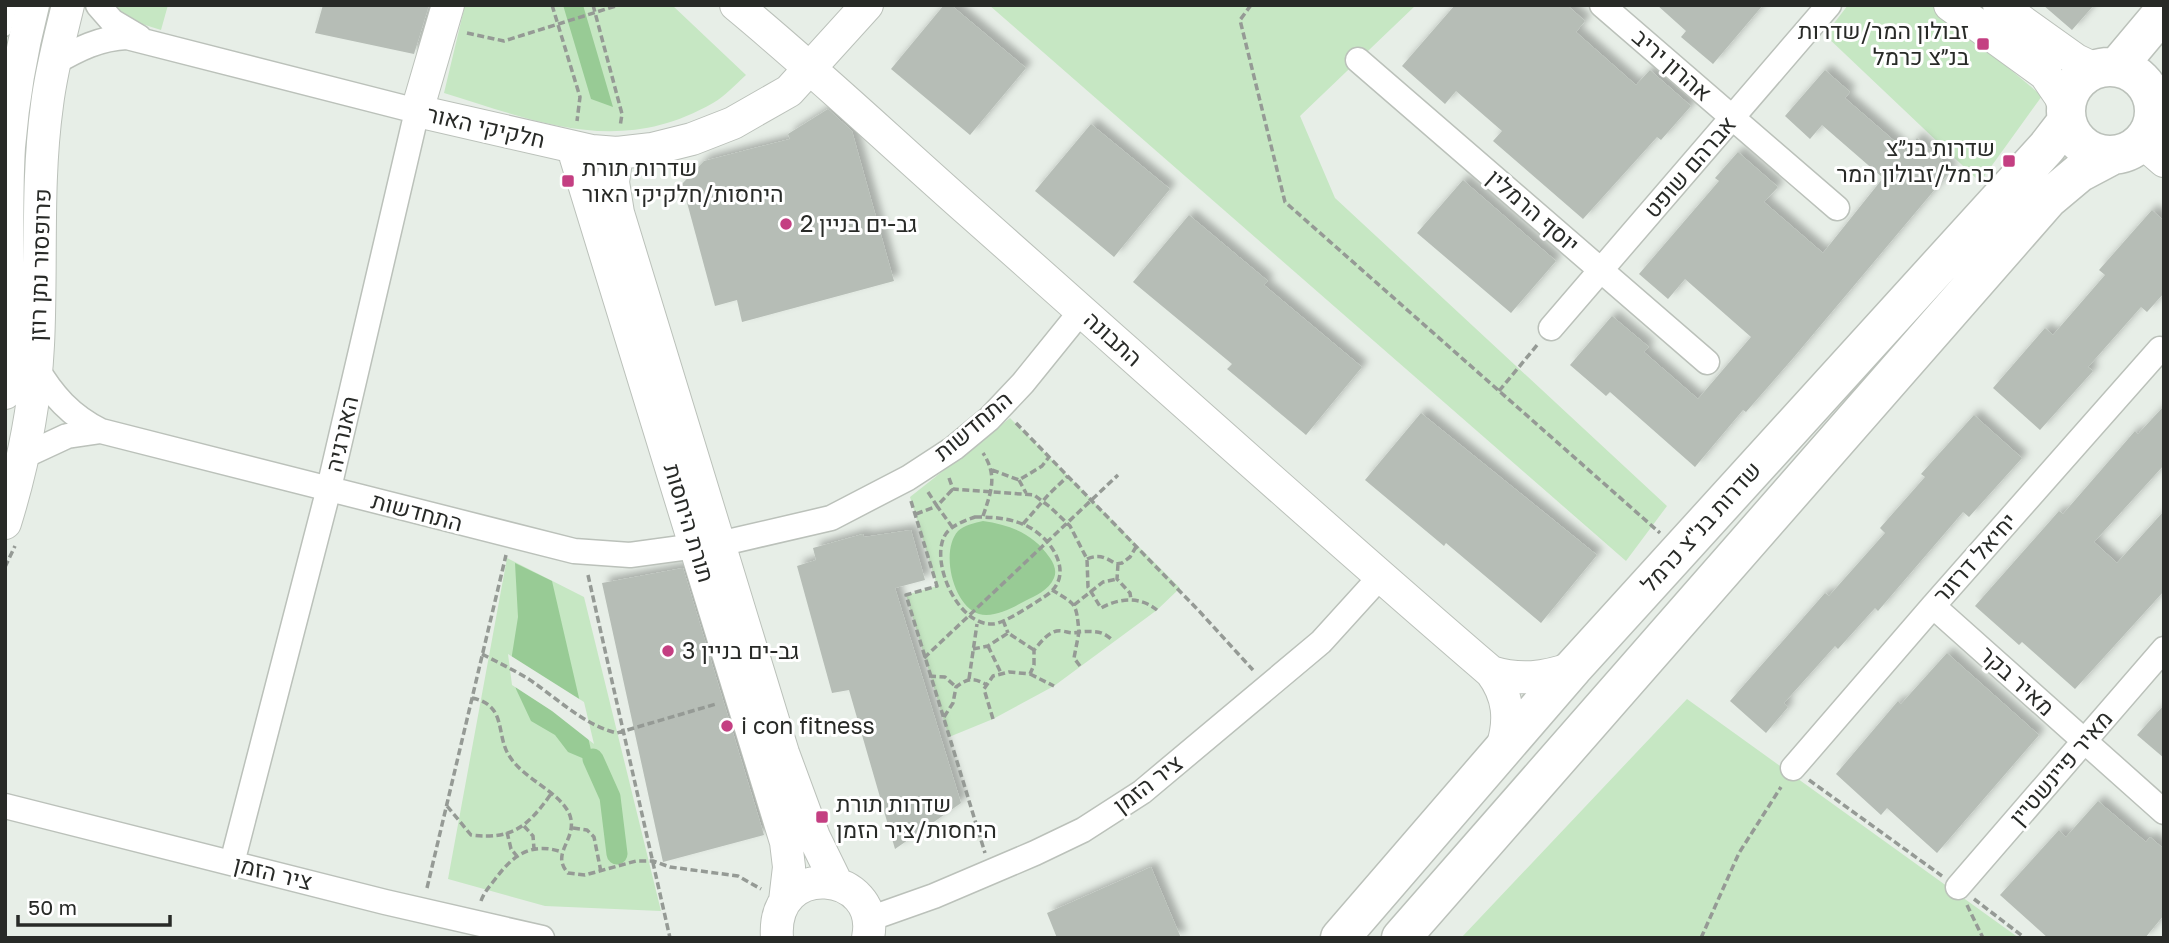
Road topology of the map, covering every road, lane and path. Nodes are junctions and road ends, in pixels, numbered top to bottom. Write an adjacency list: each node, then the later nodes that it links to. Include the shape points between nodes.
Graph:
1 (12, 5): 19 (lane)
2 (33, 5): 40 (street, פרופסור נתן רוזן, via 19,60 9,148)
3 (68, 5): 22 (street, פרופסור נתן רוזן)
4 (98, 5): 20 (street, חלקיקי האור, via 111,21)
5 (552, 5): 18 (path)
6 (593, 5): 16 (path)
7 (619, 5): 16 (path)
8 (736, 5): 23 (street, התבונה)
9 (867, 5): 23 (street, חלקיקי האור)
10 (1251, 5): 39 (path, via 1240,20 1285,202)
11 (1602, 5): 28 (street, אהרון יריב)
12 (1829, 5): 28 (street, אברהם שופט)
13 (1950, 5): 27 (street, via 2045,74)
14 (1999, 5): 24 (street, via 2076,60)
15 (2164, 10): 24 (main road)
16 (595, 13): 18 (path); 30 (path, via 622,114)
17 (445, 16): 18 (path, via 504,41); 26 (street, האנרגיה)
18 (558, 25): 29 (path, via 580,97)
19 (5, 30)
20 (146, 41): 22 (street, חלקיקי האור, via 112,37); 26 (street, חלקיקי האור)
21 (1358, 60): 33 (street, יוסף הרמלין)
22 (54, 63): 38 (street, פרופסור נתן רוזן, via 43,150)
23 (811, 67): 30 (street, חלקיקי האור, via 789,91 733,123 692,139); 34 (street, התבונה)
24 (2106, 68): 25 (main road); 27 (main road, via 2084,75 2074,85)
25 (2156, 80): 31 (main road, via 2154,117)
26 (417, 111): 29 (street, חלקיקי האור); 53 (street, האנרגיה)
27 (2067, 116): 31 (main road, via 2071,132 2089,150); 70 (main road, שדרות בנ"צ כרמל, via 2038,158)
28 (1732, 118): 32 (street, אהרון יריב); 33 (street, אברהם שופט)
29 (573, 148): 30 (street, חלקיקי האור); 68 (street, תורת היחסות)
30 (617, 153): 68 (street, תורת היחסות, via 618,213)
31 (2139, 153): 139 (main road, שדרות בנ"צ כרמל, via 2078,173 2048,199)
32 (1837, 208)
33 (1601, 270): 35 (street, אברהם שופט); 37 (street, יוסף הרמלין)
34 (1082, 310): 43 (street, התחדשות, via 1023,383); 74 (street, התבונה)
35 (1551, 328): 39 (path)
36 (2160, 349): 82 (street, יחיאל דרזנר)
37 (1707, 362)
38 (36, 367): 42 (street, התחדשות, via 64,406); 44 (street, פרופסור נתן רוזן)
39 (1499, 391): 70 (path)
40 (5, 393)
41 (1010, 418): 46 (path)
42 (101, 431): 44 (street, התחדשות, via 66,436); 53 (street, התחדשות)
43 (969, 436): 45 (street, התחדשות); 47 (path)
44 (24, 456): 62 (street, פרופסור נתן רוזן)
45 (940, 457): 48 (street, התחדשות); 54 (path)
46 (1049, 457): 50 (path); 51 (path)
47 (992, 470): 51 (path); 55 (path)
48 (916, 473): 52 (street, התחדשות); 59 (path)
49 (1118, 475): 57 (path)
50 (1069, 476): 57 (path); 58 (path)
51 (1019, 480): 56 (path)
52 (893, 486): 60 (path, via 910,497); 68 (street, התחדשות, via 831,518)
53 (329, 488): 66 (street, התחדשות); 127 (street, האנרגיה)
54 (953, 489): 55 (path); 59 (path)
55 (991, 490): 56 (path); 61 (path)
56 (1027, 494): 58 (path)
57 (1092, 500): 63 (path); 69 (path)
58 (1043, 502): 63 (path); 64 (path)
59 (937, 506): 60 (path); 65 (path)
60 (915, 515): 77 (path)
61 (983, 517): 64 (path); 65 (path, via 975,516)
62 (5, 523)
63 (1067, 523): 67 (path); 72 (path)
64 (1023, 524): 67 (path)
65 (953, 528): 76 (path, via 940,548)
66 (510, 536): 71 (street, התחדשות); 94 (path)
67 (1048, 542): 78 (path, via 1062,568); 84 (path)
68 (707, 545): 71 (street, התחדשות, via 630,555); 129 (street, תורת היחסות, via 814,837); 131 (street, תורת היחסות, via 786,842)
69 (1136, 547): 73 (path); 106 (path)
70 (1680, 550): 97 (main road, שדרות בנ"צ כרמל)
71 (583, 552): 111 (path)
72 (1087, 559): 73 (path, via 1105,557); 79 (path)
73 (1118, 564): 75 (path)
74 (1380, 577): 98 (street, התבונה); 106 (street, ציר הזמן, via 1321,642)
75 (1117, 579): 79 (path, via 1103,582); 80 (path)
76 (947, 583): 77 (path); 84 (path)
77 (937, 586): 95 (path, via 906,594)
78 (1052, 590): 81 (path); 85 (path)
79 (1091, 592): 80 (path, via 1101,608); 81 (path)
80 (1131, 600): 83 (path)
81 (1074, 605): 87 (path)
82 (1933, 606): 112 (street, מאיר בקר); 114 (street, יחיאל דרזנר)
83 (1157, 610)
84 (968, 616): 85 (path, via 981,623); 95 (path)
85 (1003, 620): 88 (path)
86 (977, 624): 91 (path)
87 (1079, 632): 89 (path, via 1097,631); 93 (path, via 1052,632); 96 (path, via 1074,657)
88 (1008, 633): 90 (path); 93 (path)
89 (1113, 641)
90 (988, 646): 91 (path); 99 (path)
91 (973, 649): 102 (path)
92 (2164, 649): 112 (street, מאיר פיינשטיין)
93 (1034, 650): 100 (path)
94 (482, 654): 107 (path); 111 (path, via 597,726)
95 (924, 658): 101 (path)
96 (1080, 666)
97 (1573, 668): 98 (street, התבונה, via 1524,679); 113 (main road, שדרות בנ"צ כרמל)
98 (1491, 672): 113 (street, התבונה, via 1507,708)
99 (1002, 673): 100 (path); 103 (path)
100 (1030, 674): 104 (path)
101 (929, 676): 105 (path, via 945,677); 109 (path)
102 (969, 679): 103 (path); 105 (path)
103 (987, 685): 110 (path, via 984,693)
104 (1054, 686)
105 (956, 687): 109 (path)
106 (1268, 687): 134 (street, ציר הזמן, via 1142,792 1083,830)
107 (472, 698): 115 (path, via 491,706 502,726 506,752 518,769); 117 (path)
108 (723, 702): 111 (path)
109 (943, 718): 124 (path)
110 (993, 719)
111 (623, 732): 126 (path)
112 (2084, 741): 118 (street, מאיר בקר); 130 (street, מאיר פיינשטיין)
113 (1502, 748): 138 (main road, שדרות בנ"צ כרמל)
114 (1793, 768): 130 (path); 140 (path, via 1739,853)
115 (551, 794): 119 (path); 120 (path, via 568,812)
116 (5, 806): 127 (street, ציר הזמן)
117 (447, 806): 121 (path, via 471,835); 132 (path)
118 (2164, 812)
119 (524, 826): 121 (path); 122 (path, via 533,836)
120 (573, 828): 123 (path); 128 (path, via 587,830 594,837)
121 (507, 832): 125 (path)
122 (534, 850): 123 (path); 125 (path)
123 (562, 852): 128 (path, via 561,866 568,873)
124 (985, 852)
125 (516, 856): 133 (path, via 482,896)
126 (653, 861): 128 (path, via 636,861); 131 (path, via 738,876); 136 (path)
127 (232, 863): 132 (street, ציר הזמן)
128 (601, 872)
129 (837, 884): 131 (street, via 808,884); 134 (street, via 858,897)
130 (1958, 887): 141 (path); 142 (path)
131 (785, 901): 137 (street, תורת היחסות, via 776,926)
132 (422, 910): 133 (street, ציר הזמן)
133 (473, 923): 135 (street, ציר הזמן)
134 (868, 928)
135 (541, 938)
136 (670, 938)
137 (777, 938)
138 (1340, 938)
139 (1401, 938)
140 (1702, 938)
141 (1983, 938)
142 (2025, 938)

